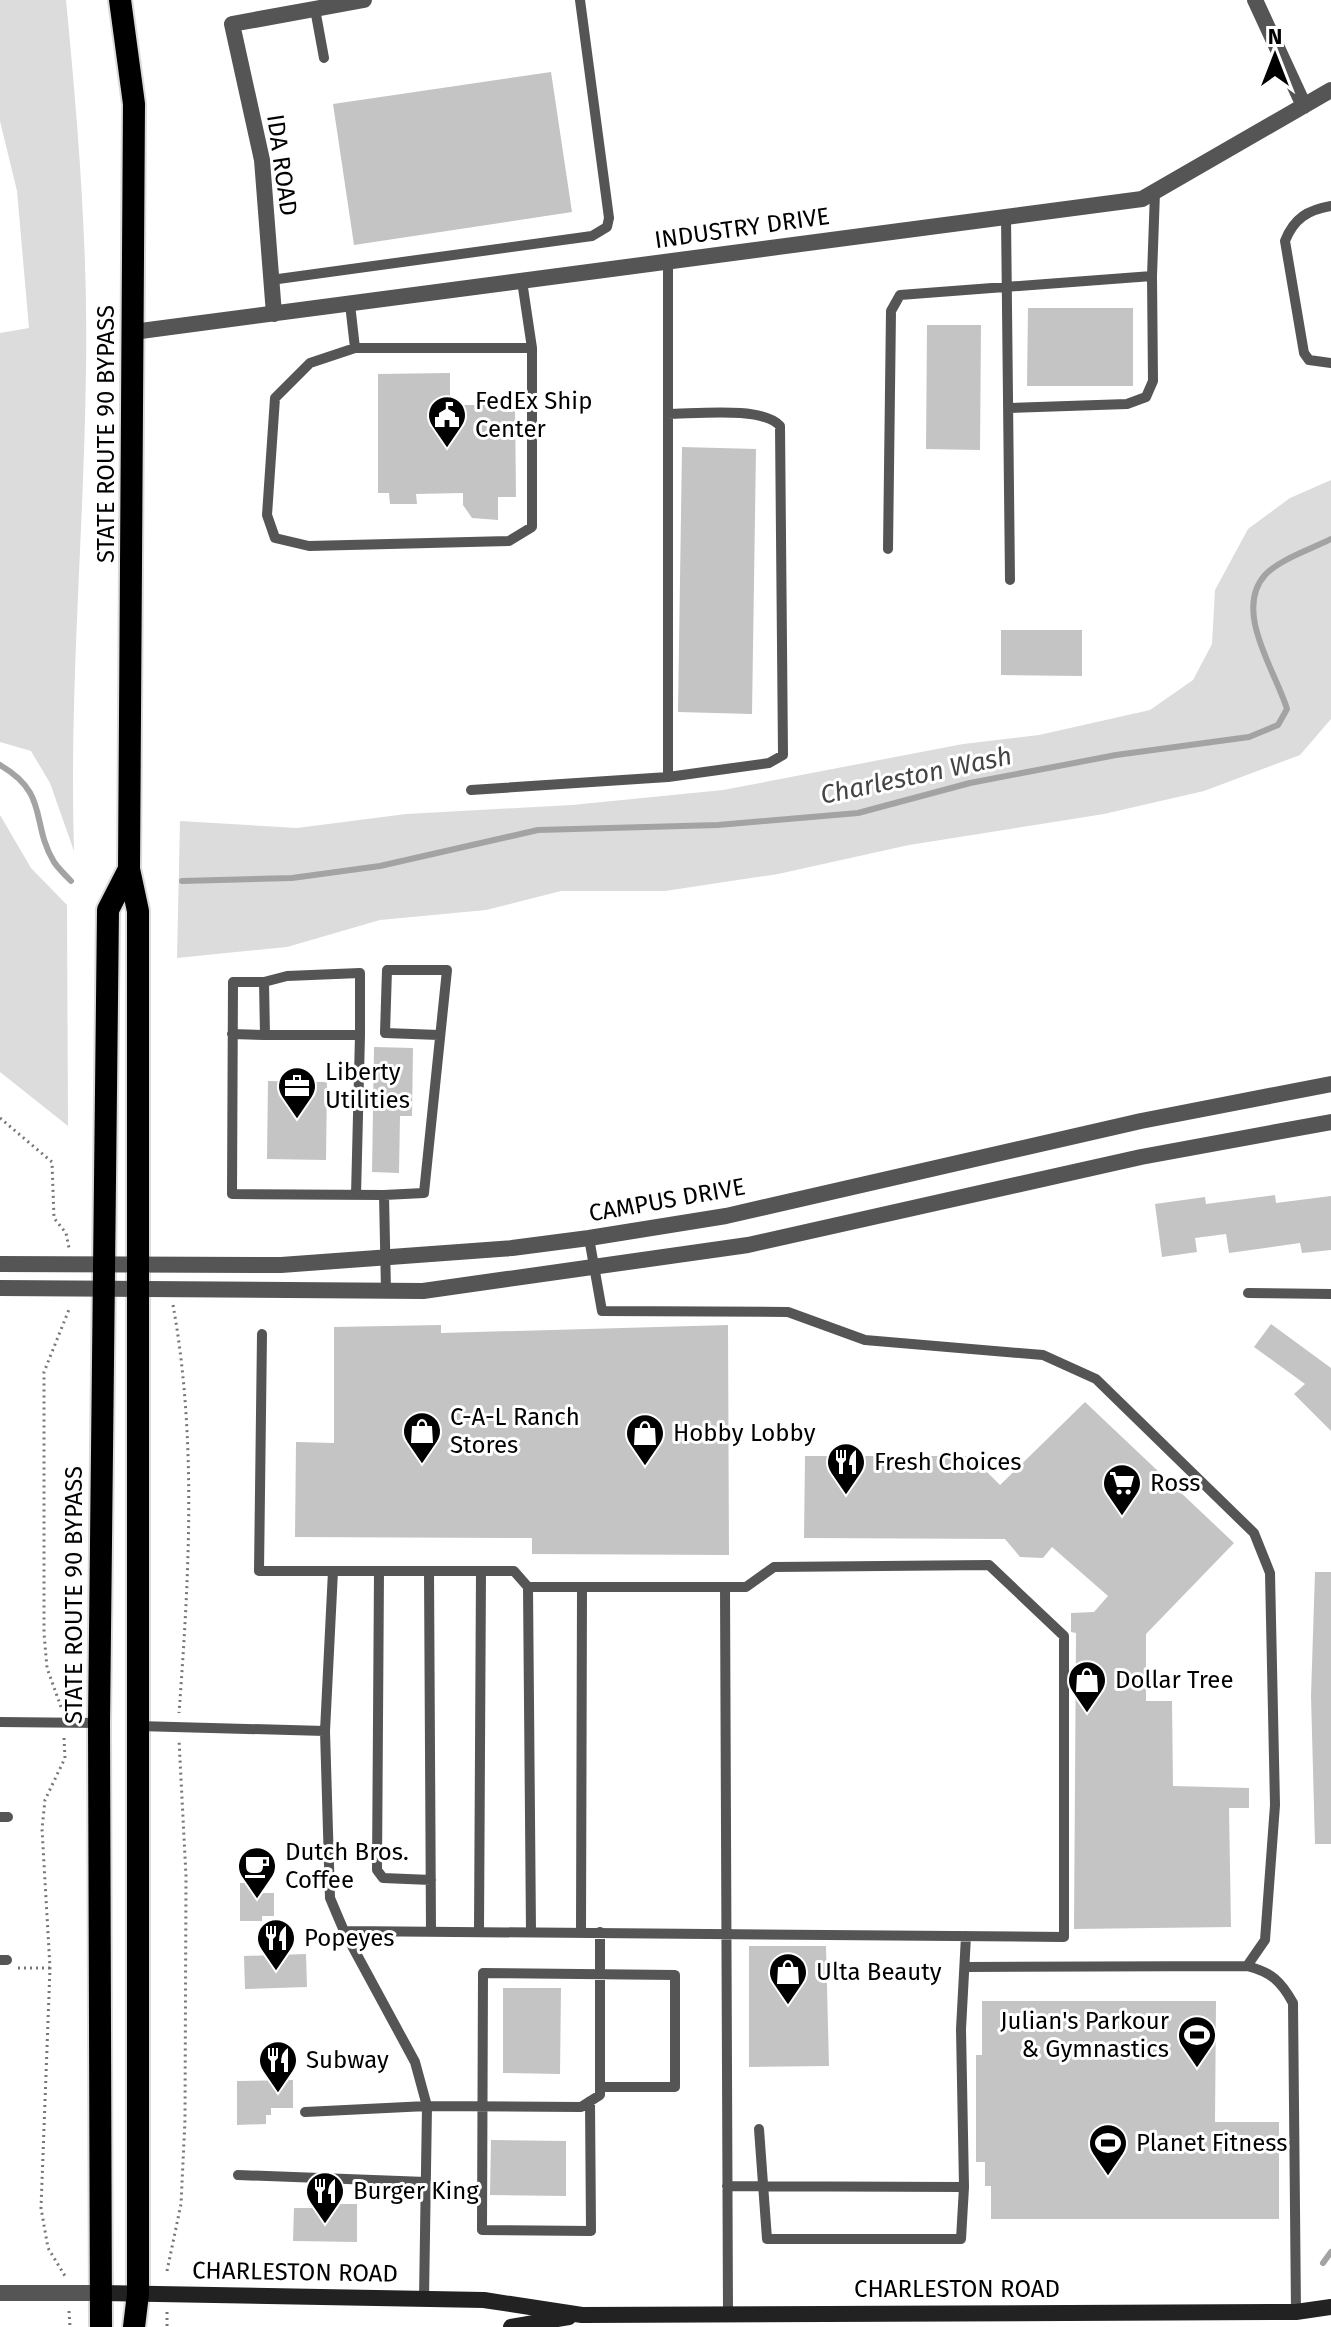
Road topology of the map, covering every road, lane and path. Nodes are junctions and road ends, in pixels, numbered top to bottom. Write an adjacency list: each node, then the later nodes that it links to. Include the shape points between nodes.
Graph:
1 (120, 0): 19 (highway, STATE ROUTE 90 BYPASS, via 134,104)
2 (364, 0): 5 (street)
3 (580, 0): 14 (lane, via 607,227 592,236)
4 (1255, 0): 8 (street)
5 (315, 9): 6 (lane); 14 (street, IDA ROAD, via 232,24 262,160)
6 (324, 58)
7 (1331, 90): 8 (street, INDUSTRY DRIVE)
8 (1304, 106): 9 (street, INDUSTRY DRIVE)
9 (1155, 192): 11 (street, INDUSTRY DRIVE, via 1142,199); 13 (lane)
10 (1331, 206): 22 (lane, via 1312,209 1291,225 1285,241 1304,353 1309,360)
11 (1006, 217): 12 (street, INDUSTRY DRIVE); 16 (lane)
12 (668, 261): 15 (street, INDUSTRY DRIVE); 24 (lane)
13 (1152, 276): 16 (lane); 23 (lane, via 1153,381 1146,397 1127,404)
14 (271, 280): 18 (street, IDA ROAD)
15 (522, 281): 17 (street, INDUSTRY DRIVE); 21 (lane)
16 (1008, 289): 23 (lane); 25 (lane, via 900,295 891,311)
17 (350, 304): 18 (street, INDUSTRY DRIVE); 20 (lane)
18 (274, 314): 19 (street, INDUSTRY DRIVE)
19 (133, 332): 29 (highway, STATE ROUTE 90 BYPASS)
20 (355, 348): 21 (lane); 21 (lane, via 310,363 275,398 267,515 275,538 309,546 509,541 532,527)
21 (532, 348)
22 (1331, 363)
23 (1009, 408): 26 (lane)
24 (668, 414): 27 (lane); 27 (lane, via 760,415 780,426 784,738 783,755 769,763)
25 (888, 549)
26 (1010, 580)
27 (668, 777): 28 (lane)
28 (471, 790)
29 (129, 869): 42 (highway, STATE ROUTE 90 BYPASS, via 108,910); 43 (highway, STATE ROUTE 90 BYPASS, via 138,911)
30 (264, 982): 31 (lane, via 233,982); 32 (lane); 33 (lane, via 360,973)
31 (232, 1034): 32 (lane); 38 (lane, via 232,1194)
32 (265, 1035): 33 (lane)
33 (360, 1035): 38 (lane)
34 (439, 1035): 34 (lane, via 447,970 387,970 385,1033); 39 (lane, via 424,1193)
35 (1331, 1084): 40 (street, CAMPUS DRIVE, via 1141,1121 726,1216)
36 (0, 1118): 45 (path, via 52,1162 54,1218 66,1233)
37 (1331, 1122): 46 (street, via 1141,1157 748,1245)
38 (356, 1195): 39 (lane)
39 (384, 1195): 41 (lane)
40 (589, 1238): 41 (street, CAMPUS DRIVE); 46 (lane)
41 (386, 1259): 43 (street, CAMPUS DRIVE, via 281,1265); 52 (lane)
42 (102, 1262): 43 (street, CAMPUS DRIVE); 45 (street, CAMPUS DRIVE); 49 (highway, STATE ROUTE 90 BYPASS)
43 (137, 1262): 50 (highway, STATE ROUTE 90 BYPASS)
44 (0, 1264): 45 (street, CAMPUS DRIVE)
45 (72, 1264)
46 (595, 1269): 52 (street); 79 (lane, via 602,1311 788,1312 865,1340 1043,1355 1096,1379 1254,1533 1270,1573 1275,1805 1265,1940)
47 (0, 1288): 48 (street)
48 (73, 1288): 49 (street); 64 (path, via 69,1315 44,1372 44,1633 47,1668)
49 (102, 1289): 50 (street); 65 (highway, STATE ROUTE 90 BYPASS)
50 (137, 1290): 51 (street); 66 (highway, STATE ROUTE 90 BYPASS)
51 (170, 1291): 52 (street); 67 (path, via 185,1420 188,1593)
52 (386, 1291)
53 (1248, 1293): 54 (lane)
54 (1331, 1294)
55 (262, 1334): 56 (lane, via 259,1571)
56 (333, 1571): 57 (lane); 68 (lane)
57 (379, 1571): 58 (lane); 69 (lane, via 377,1870 383,1878)
58 (429, 1571): 59 (lane); 69 (lane)
59 (481, 1571): 60 (lane, via 514,1571); 72 (lane)
60 (528, 1587): 62 (lane); 73 (lane)
61 (725, 1587): 62 (lane); 76 (lane); 77 (lane, via 746,1587 774,1567 989,1565 1064,1636 1064,1937)
62 (582, 1588): 74 (lane)
63 (0, 1722): 64 (lane)
64 (64, 1722): 65 (lane); 81 (path, via 65,1758 45,1800 42,1829)
65 (99, 1723): 97 (highway, STATE ROUTE 90 BYPASS)
66 (136, 1726): 67 (lane); 98 (highway, STATE ROUTE 90 BYPASS)
67 (178, 1727): 68 (lane); 94 (path, via 186,1876 185,2120 181,2204)
68 (325, 1731): 70 (lane, via 330,1898)
69 (431, 1880): 71 (lane)
70 (344, 1931): 71 (lane); 85 (lane, via 415,2062)
71 (431, 1931): 72 (lane)
72 (479, 1931): 73 (lane)
73 (531, 1932): 74 (lane)
74 (581, 1932): 75 (lane)
75 (600, 1932): 76 (lane); 82 (lane)
76 (725, 1933): 77 (lane); 91 (lane)
77 (966, 1936): 80 (lane)
78 (4, 1963): 81 (path)
79 (1247, 1966): 80 (lane); 103 (lane, via 1268,1971 1293,2003)
80 (965, 1967): 93 (lane)
81 (50, 1968): 95 (path, via 41,2208 48,2248)
82 (600, 1972): 83 (lane); 83 (lane, via 675,1975 675,2087); 86 (lane, via 483,1973)
83 (600, 2087): 84 (lane, via 600,2095)
84 (590, 2101): 86 (lane, via 581,2107); 86 (lane, via 591,2231 482,2230)
85 (427, 2106): 86 (lane); 87 (lane); 90 (lane)
86 (483, 2106)
87 (305, 2112)
88 (759, 2129): 92 (lane)
89 (238, 2175): 90 (lane)
90 (426, 2182): 99 (lane)
91 (727, 2186): 92 (lane); 101 (lane)
92 (761, 2186): 93 (lane); 93 (lane, via 767,2239 961,2239)
93 (964, 2187)
94 (167, 2271)
95 (65, 2275)
96 (0, 2293): 97 (street)
97 (102, 2293): 98 (main road, CHARLESTON ROAD); 104 (highway, STATE ROUTE 90 BYPASS)
98 (138, 2294): 99 (main road, CHARLESTON ROAD); 105 (highway, STATE ROUTE 90 BYPASS)
99 (424, 2299): 102 (main road, CHARLESTON ROAD, via 484,2300)
100 (1331, 2307): 103 (main road, CHARLESTON ROAD)
101 (728, 2313): 102 (main road, CHARLESTON ROAD); 103 (main road, CHARLESTON ROAD)
102 (582, 2315): 106 (main road, CHARLESTON ROAD)
103 (1296, 2319)
104 (101, 2327)
105 (134, 2327)
106 (511, 2327)

